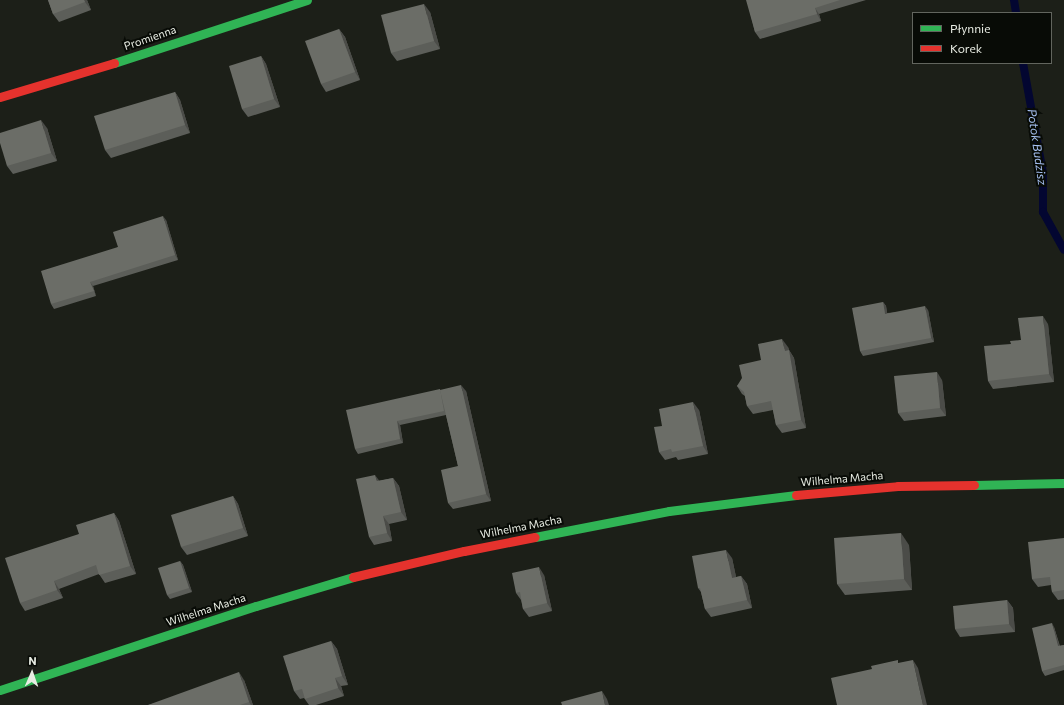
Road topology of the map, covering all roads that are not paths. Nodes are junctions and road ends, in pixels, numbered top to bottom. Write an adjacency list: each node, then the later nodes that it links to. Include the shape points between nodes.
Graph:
1 (307, 0): 2 (street, Promienna)
2 (0, 97)
3 (1064, 483): 4 (street, Wilhelma Macha, via 898,486 780,496 669,511 560,532 371,572 256,606)
4 (0, 690)

